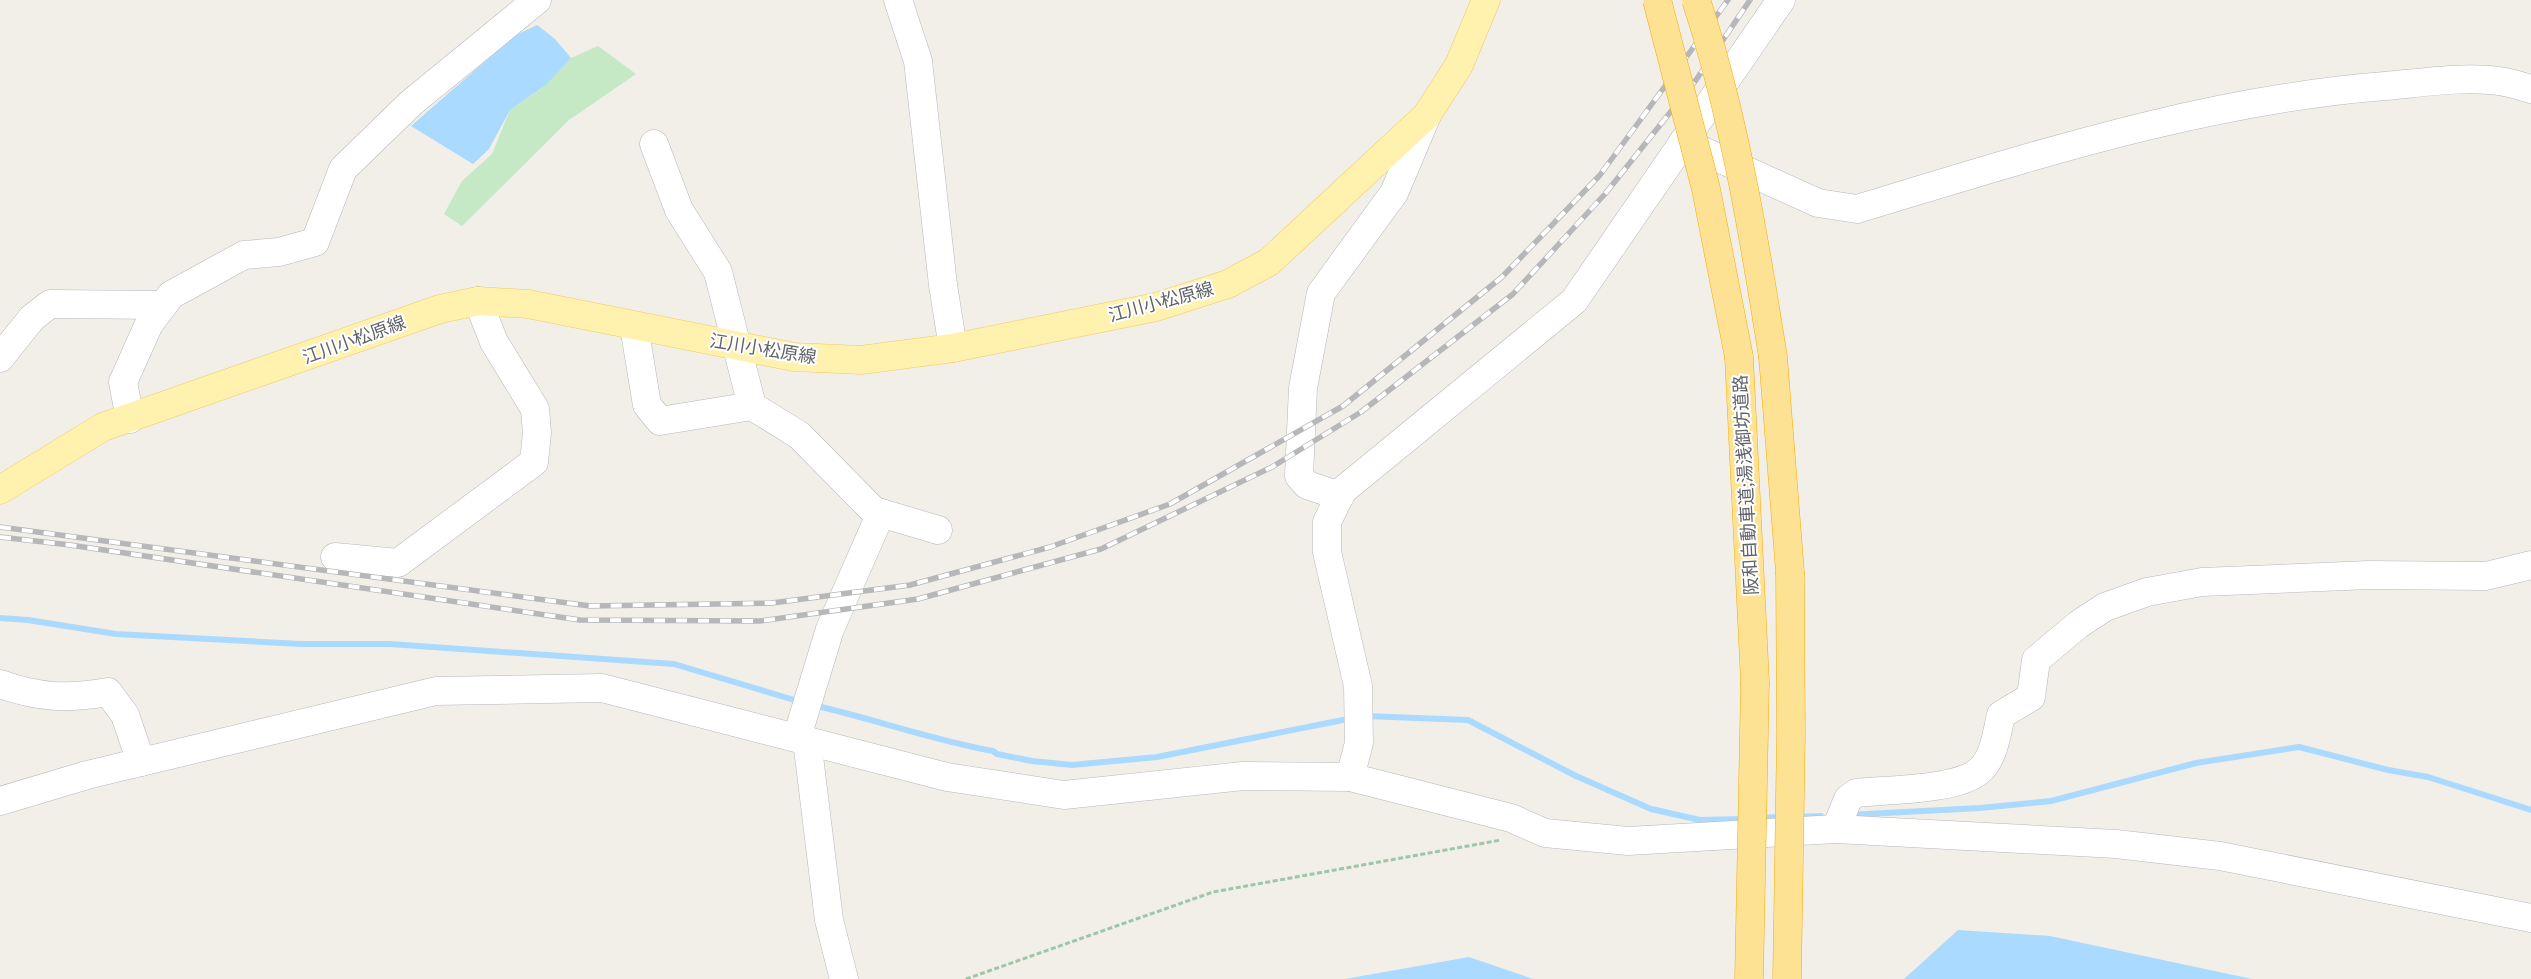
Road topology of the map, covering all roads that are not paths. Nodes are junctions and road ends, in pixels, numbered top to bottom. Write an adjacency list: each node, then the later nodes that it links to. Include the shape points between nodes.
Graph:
1 (537, 0): 12 (street, via 411,103 343,169 315,242 279,252 244,255 170,295)
2 (898, 0): 15 (street, via 918,61)
3 (1486, 0): 8 (main road, 江川小松原線, via 1459,65)
4 (1657, 0): 33 (highway, 阪和自動車道;湯浅御坊道路, bridge, via 1688,110 1739,357 1756,682)
5 (1696, 0): 34 (highway, 阪和自動車道;湯浅御坊道路, bridge, via 1730,120 1773,357 1790,572 1791,734)
6 (1781, 0): 9 (street)
7 (2531, 89): 9 (street, via 2498,81 2446,81 2321,91 2226,107 2150,125 1857,209 1818,203)
8 (1427, 115): 15 (main road, 江川小松原線, via 1269,262 1228,284 1156,307); 20 (street, via 1394,193 1321,293 1303,388 1299,476 1307,484)
9 (1683, 142): 20 (street, via 1574,301 1342,491)
10 (654, 144): 14 (street, via 679,210 718,272)
11 (478, 300): 13 (main road, 江川小松原線, via 528,304); 18 (main road, 江川小松原線, via 440,309); 23 (street, via 494,342 535,409 534,462 398,563)
12 (163, 305): 16 (street, via 50,304 32,318); 18 (street, via 149,324 123,382)
13 (634, 326): 14 (main road, 江川小松原線); 17 (street, via 647,405 660,421)
14 (737, 346): 15 (main road, 江川小松原線, via 794,357 861,360); 17 (street)
15 (953, 348)
16 (0, 358)
17 (752, 406): 21 (street, via 799,435 874,511)
18 (130, 419): 19 (main road, 江川小松原線, via 103,427)
19 (0, 490)
20 (1340, 496): 28 (street, via 1327,522 1327,552 1358,686 1359,743)
21 (881, 513): 22 (street); 26 (street, via 830,629)
22 (938, 530)
23 (335, 556)
24 (2531, 565): 30 (street, via 2486,576 2368,575 2202,582 2147,592 2105,607 2036,660 2031,697 2001,715 1991,753 1979,771 1951,784 1856,793 1848,799)
25 (0, 684): 27 (street, via 29,695 78,698 108,692 125,715)
26 (802, 739): 27 (street, via 602,688 436,691); 28 (street, via 947,777 1064,795 1243,776); 32 (street, via 829,920)
27 (141, 762): 29 (street)
28 (1350, 777): 30 (street, via 1511,818 1545,833 1628,841)
29 (0, 801)
30 (1836, 829): 31 (street, via 2116,844 2220,856)
31 (2531, 918)
32 (844, 979)
33 (1749, 979)
34 (1786, 979)

